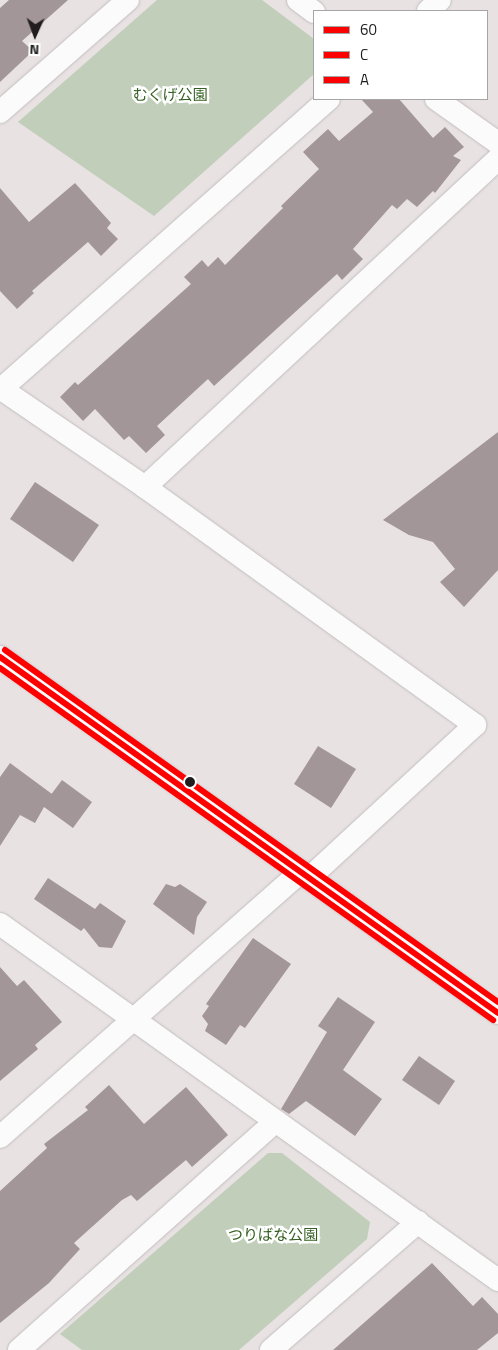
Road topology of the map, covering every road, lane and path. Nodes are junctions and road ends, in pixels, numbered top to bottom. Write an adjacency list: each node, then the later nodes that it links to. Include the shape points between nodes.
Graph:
1 (128, 0): 8 (street)
2 (298, 0): 5 (street)
3 (440, 0): 4 (street)
4 (429, 10)
5 (313, 11)
6 (328, 100): 11 (street)
7 (437, 100): 9 (street)
8 (0, 112)
9 (498, 143)
10 (498, 159): 12 (street)
11 (0, 389): 12 (street)
12 (145, 487): 14 (street, via 475,725)
13 (0, 657): 14 (street)
14 (305, 875): 16 (street); 17 (street)
15 (0, 924): 17 (street)
16 (498, 1013)
17 (133, 1019): 18 (street); 19 (street)
18 (276, 1121): 20 (street); 22 (street)
19 (0, 1137)
20 (418, 1222): 21 (street); 23 (street)
21 (498, 1280)
22 (19, 1350)
23 (271, 1350)

